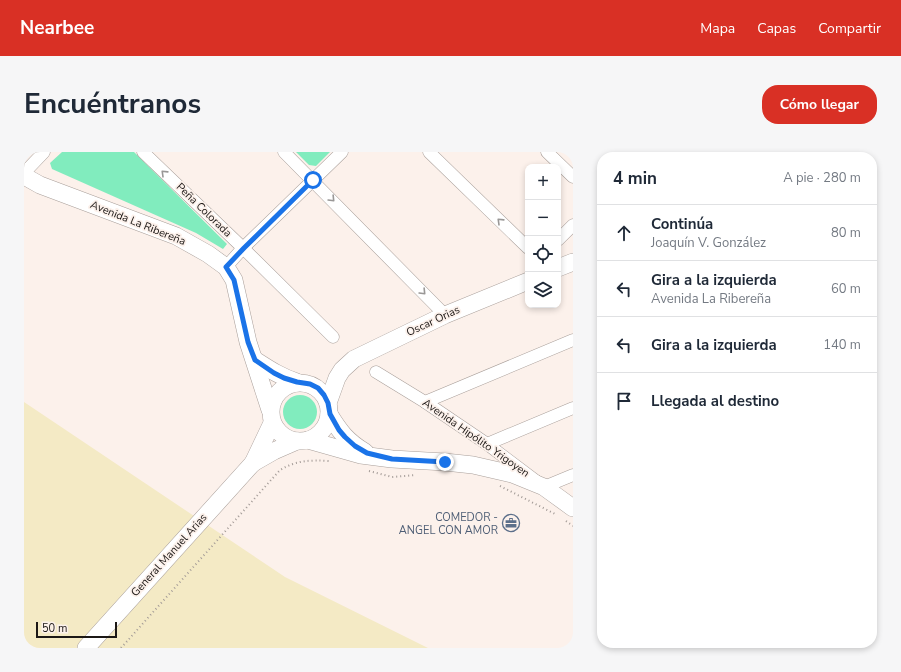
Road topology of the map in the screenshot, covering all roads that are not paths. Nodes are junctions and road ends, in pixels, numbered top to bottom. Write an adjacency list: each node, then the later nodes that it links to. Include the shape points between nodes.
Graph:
1 (44, 152): 7 (street)
2 (143, 152): 13 (street, Peña Colorada, one-way to 2)
3 (284, 152): 9 (street)
4 (342, 152): 9 (street)
5 (428, 152): 12 (street, one-way to 5)
6 (547, 152): 8 (street)
7 (24, 174): 15 (main road, Avenida La Ribereña, via 40,185 176,236)
8 (573, 177)
9 (313, 180): 13 (street); 18 (street, one-way to 18)
10 (573, 225): 11 (street)
11 (561, 237)
12 (525, 245)
13 (244, 248): 15 (street); 19 (street, Peña Colorada)
14 (573, 262): 16 (main road)
15 (226, 267): 21 (main road, Avenida La Ribereña, via 234,280 248,342)
16 (561, 267)
17 (525, 282): 18 (main road, Oscar Orias)
18 (445, 315): 22 (main road, Oscar Orias, via 354,359)
19 (333, 337)
20 (573, 340): 25 (street)
21 (255, 360): 24 (main road, via 280,376); 28 (main road, Avenida La Ribereña)
22 (342, 370): 24 (main road, Oscar Orias); 26 (main road, Oscar Orias)
23 (376, 372): 25 (street, Avenida Hipólito Yrigoyen)
24 (299, 382): 26 (main road, via 318,388); 28 (main road, via 289,384 276,395 272,402)
25 (425, 402): 30 (street, Avenida Hipólito Yrigoyen)
26 (329, 408): 29 (main road, via 328,422 323,430); 31 (main road, via 339,430 355,446 367,453)
27 (573, 408): 30 (street)
28 (271, 417): 29 (main road, via 276,430 282,436 289,440); 32 (main road, General Manuel Arias)
29 (303, 441): 31 (main road, via 361,455); 32 (main road, General Manuel Arias, via 274,450)
30 (486, 444): 34 (street, Avenida Hipólito Yrigoyen)
31 (392, 459): 34 (main road, via 473,465 512,474)
32 (253, 463): 36 (main road, General Manuel Arias)
33 (573, 475): 34 (street)
34 (544, 487): 35 (main road, Avenida Hipólito Yrigoyen)
35 (567, 515)
36 (86, 648)

